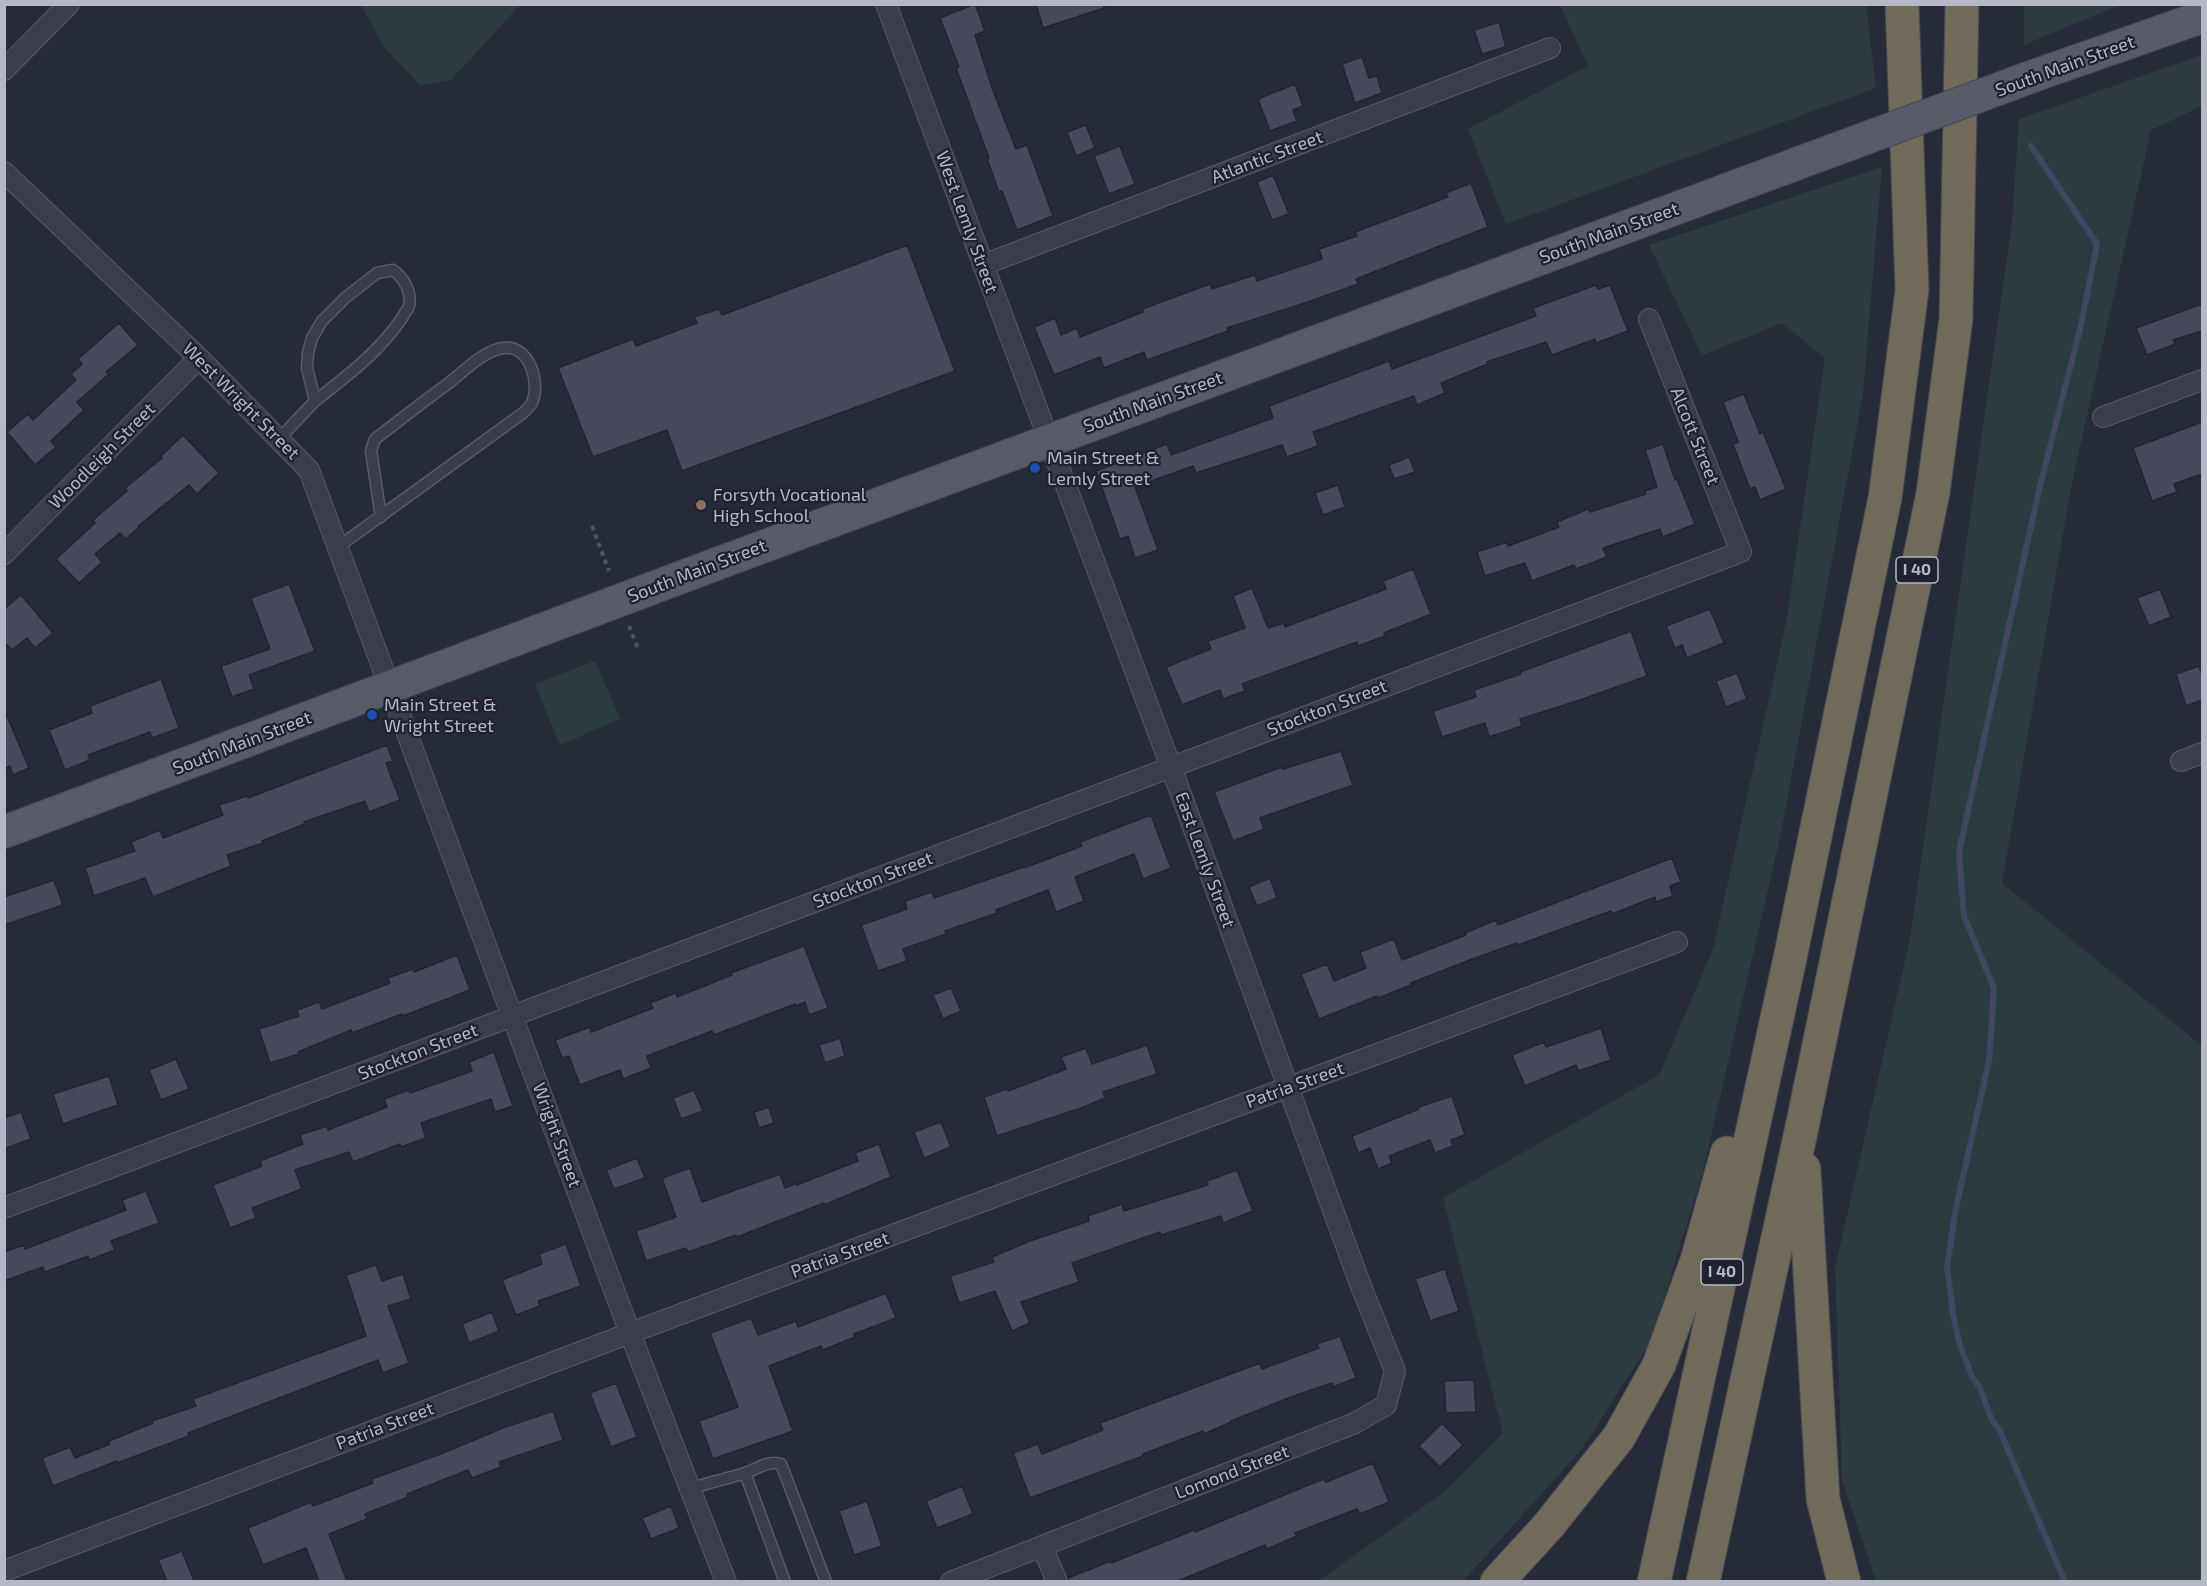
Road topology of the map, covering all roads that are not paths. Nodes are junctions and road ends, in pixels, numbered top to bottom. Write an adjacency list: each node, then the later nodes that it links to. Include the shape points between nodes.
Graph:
1 (69, 4): 7 (street)
2 (886, 4): 9 (street, West Lemly Street)
3 (1902, 4): 27 (highway, I 40, via 1912,290 1885,498)
4 (1962, 4): 30 (highway, I 40, via 1956,319 1933,493)
5 (2202, 17): 16 (main road, South Main Street, bridge)
6 (1550, 48): 9 (street, Atlantic Street)
7 (4, 70)
8 (4, 172): 11 (street, West Wright Street)
9 (983, 265): 16 (street, West Lemly Street)
10 (1649, 319): 19 (street, Alcott Street)
11 (199, 358): 15 (street, West Wright Street); 20 (street, Woodleigh Street)
12 (2202, 380): 14 (street)
13 (315, 400): 13 (lane, via 358,367 395,328 409,306 402,276 393,270 377,273 322,321 308,353 307,368); 15 (lane)
14 (2103, 417)
15 (279, 439): 18 (street, West Wright Street, via 309,471)
16 (1048, 441): 21 (main road, South Main Street); 24 (street, East Lemly Street)
17 (381, 517): 17 (lane, via 532,404 534,377 522,354 513,348 503,348 481,357 375,439 370,452); 18 (lane)
18 (338, 547): 21 (street, West Wright Street)
19 (1741, 552): 24 (street, Stockton Street)
20 (4, 554)
21 (390, 687): 25 (main road, South Main Street); 28 (street, Wright Street)
22 (2202, 753): 23 (street)
23 (2181, 761)
24 (1171, 767): 28 (street, Stockton Street); 29 (street, East Lemly Street)
25 (4, 832)
26 (1677, 942): 29 (street, Patria Street)
27 (1789, 963): 43 (highway, via 1744,1087 1698,1260 1659,1365 1619,1437 1549,1525); 44 (highway, I 40)
28 (512, 1016): 31 (street, Stockton Street); 33 (street, Wright Street)
29 (1289, 1087): 32 (street, East Lemly Street); 33 (street, Patria Street)
30 (1802, 1127): 45 (highway, I 40); 46 (highway, via 1823,1499)
31 (4, 1208)
32 (1359, 1281): 36 (street, Lomond Street, via 1395,1371 1386,1405 1355,1424)
33 (630, 1333): 35 (street, Wright Street); 37 (street, Patria Street)
34 (745, 1473): 35 (lane); 39 (lane); 40 (lane, via 774,1462 781,1464)
35 (690, 1489): 38 (street, Wright Street)
36 (1042, 1546): 41 (street, Lomond Street); 42 (street)
37 (4, 1571)
38 (726, 1581)
39 (785, 1581)
40 (826, 1581)
41 (951, 1581)
42 (1057, 1581)
43 (1497, 1581)
44 (1654, 1581)
45 (1702, 1581)
46 (1844, 1581)

